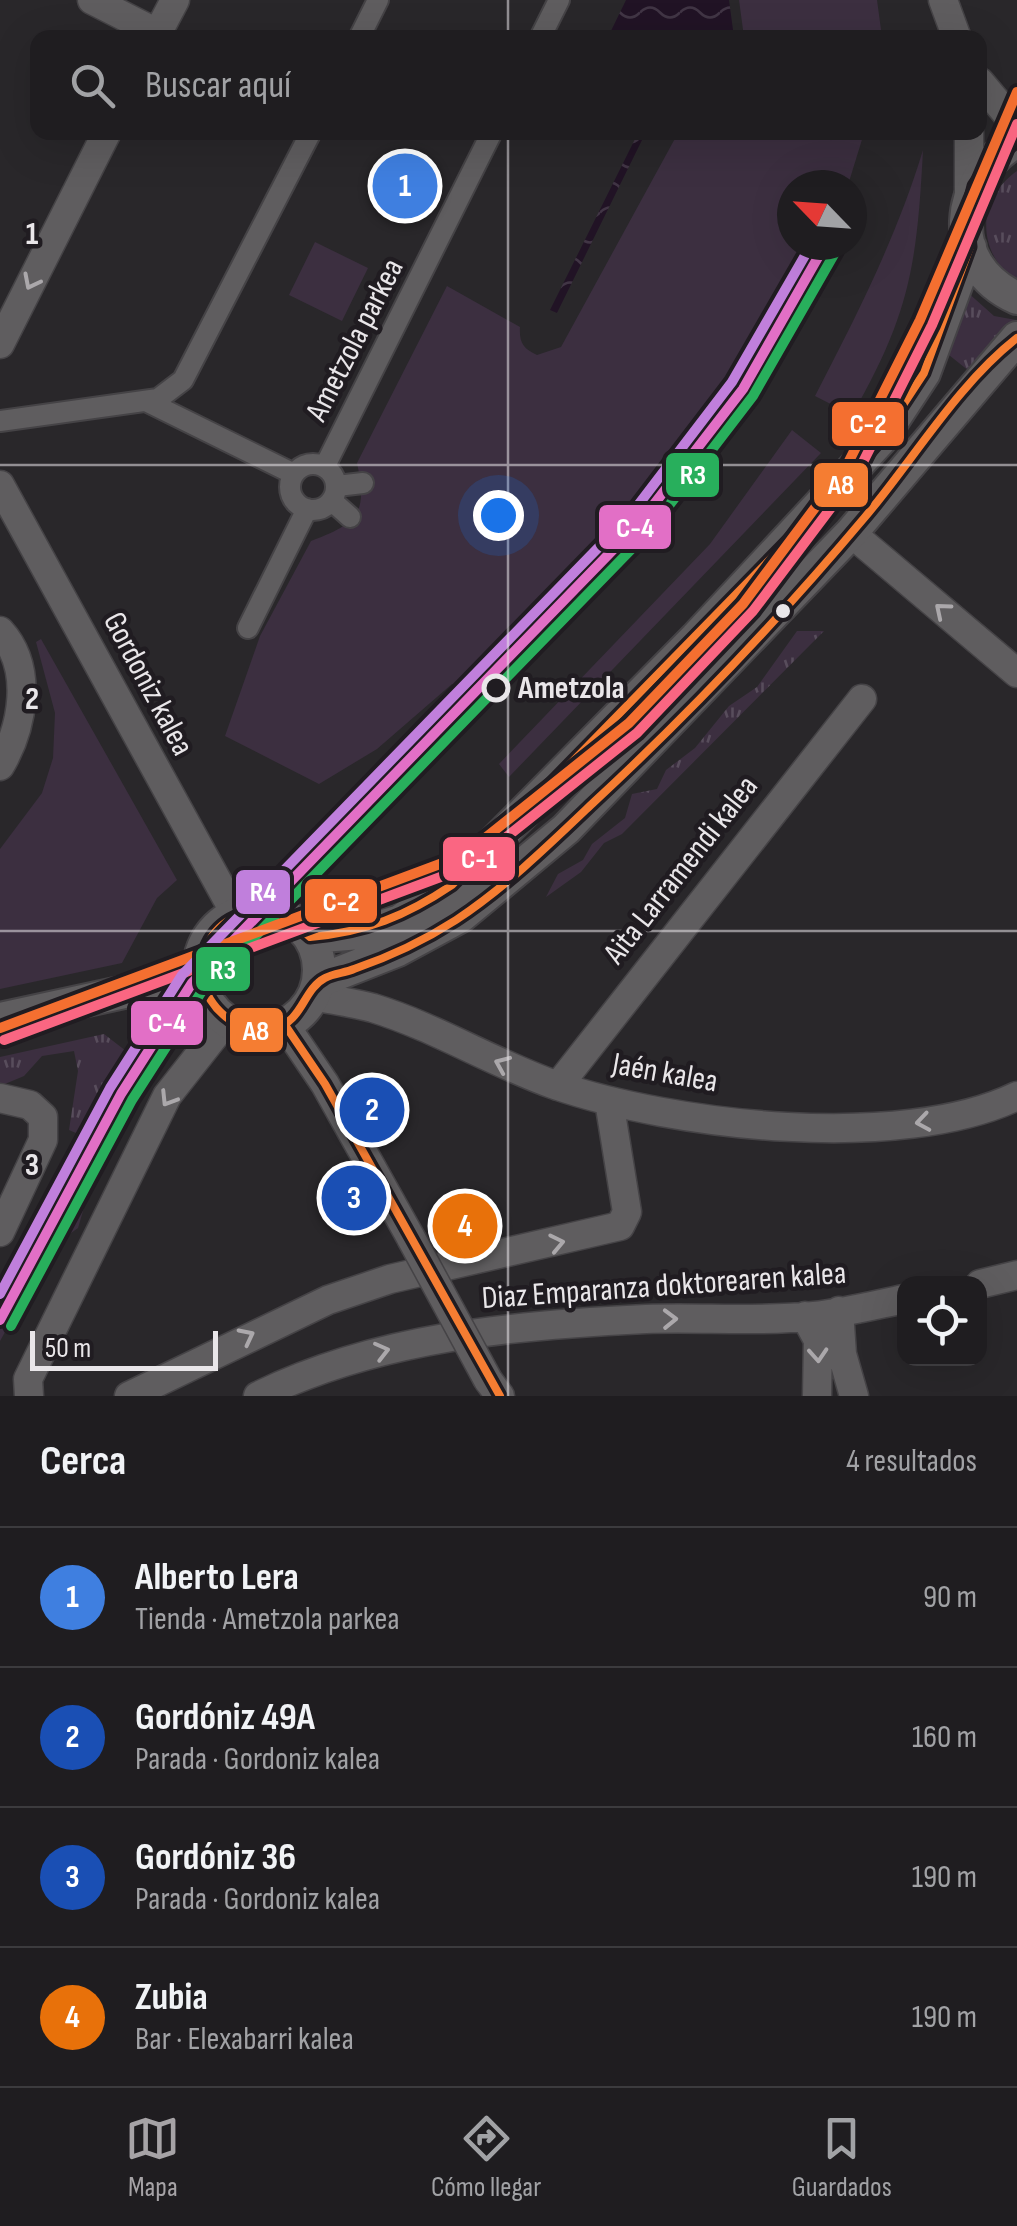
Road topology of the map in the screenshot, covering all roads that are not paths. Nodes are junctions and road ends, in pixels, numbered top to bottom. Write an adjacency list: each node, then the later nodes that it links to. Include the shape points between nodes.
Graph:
1 (92, 0): 6 (street)
2 (176, 0): 7 (street)
3 (378, 0): 8 (street)
4 (558, 0): 9 (street)
5 (943, 0): 10 (street)
6 (145, 30)
7 (159, 30)
8 (363, 30)
9 (544, 30)
10 (954, 30)
11 (987, 90): 12 (street)
12 (1017, 126)
13 (103, 140): 22 (street, one-way to 22)
14 (307, 140): 23 (street, via 183,380)
15 (488, 140): 25 (street, Ametzola parkea)
16 (969, 140): 18 (street)
17 (1017, 141): 18 (street, via 996,154)
18 (968, 197): 19 (street)
19 (970, 248): 20 (street, via 983,272); 39 (street, via 924,373 880,440 696,638 452,885 400,921)
20 (1017, 298)
21 (1017, 338): 32 (street)
22 (0, 344)
23 (146, 401): 24 (street); 26 (street)
24 (0, 421)
25 (325, 466): 26 (street, Ametzola parkea, via 310,463); 29 (street, Ametzola parkea)
26 (294, 474): 30 (street, via 291,492)
27 (363, 483): 29 (street)
28 (0, 486): 38 (street, Gordoniz kalea)
29 (334, 493): 30 (street, via 319,510); 31 (street, Ametzola parkea)
30 (307, 509): 33 (street)
31 (350, 517)
32 (851, 532): 35 (street, one-way to 32); 42 (street, via 704,690 516,874 461,916)
33 (248, 628)
34 (8, 642): 37 (street, via 22,688 14,741)
35 (1017, 672)
36 (862, 699): 46 (street, Aita Larramendi kalea)
37 (0, 766)
38 (236, 915): 39 (street, via 282,914); 40 (street)
39 (310, 937): 42 (street)
40 (202, 950): 41 (street); 43 (street, via 199,982)
41 (161, 984): 43 (street); 44 (street)
42 (316, 989): 45 (street); 46 (street, Jaén kalea, one-way to 42)
43 (217, 1010): 45 (street, via 245,1029); 57 (street, one-way to 57, via 28,1379)
44 (0, 1018)
45 (285, 1025): 56 (street, bridge, via 325,1084)
46 (558, 1086): 49 (street, Jaén kalea)
47 (1017, 1096): 49 (street, Jaén kalea, one-way to 49, via 972,1114 900,1126 824,1127)
48 (0, 1098): 50 (street, via 30,1105 43,1117 43,1140)
49 (610, 1101): 58 (street, one-way to 49, via 328,1300 390,1279 620,1226 628,1212)
50 (0, 1232)
51 (1017, 1275): 52 (street)
52 (987, 1282)
53 (897, 1300): 54 (street, Diaz Emparanza doktorearen kalea)
54 (838, 1312): 55 (street, Diaz Emparanza doktorearen kalea); 61 (street)
55 (804, 1316): 59 (street, Diaz Emparanza doktorearen kalea, one-way to 55, via 310,1370 387,1348 503,1329); 60 (street, one-way to 60, via 818,1340)
56 (494, 1388)
57 (30, 1396)
58 (129, 1396)
59 (258, 1396)
60 (817, 1396)
61 (854, 1396)

